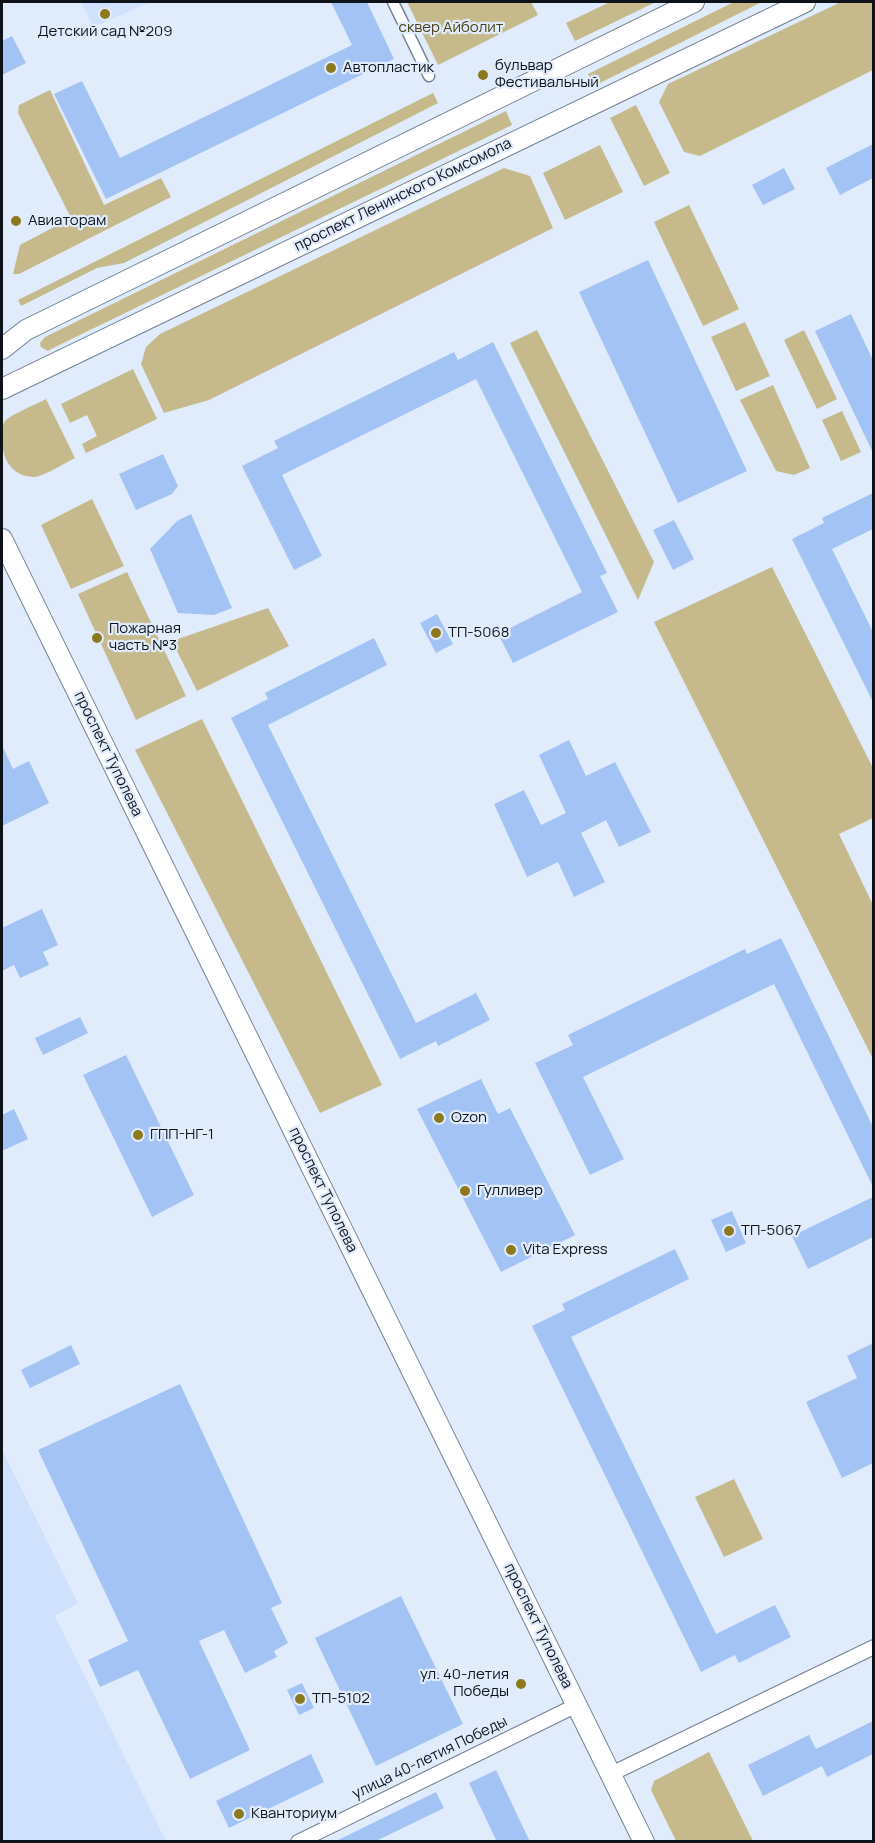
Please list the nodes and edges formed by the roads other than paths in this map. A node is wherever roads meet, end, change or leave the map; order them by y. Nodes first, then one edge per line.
1 (393, 2) edge
2 (694, 2) edge
3 (805, 2) edge
4 (429, 76) dead end
5 (26, 330) junction
6 (2, 336) edge
7 (2, 349) edge
8 (2, 389) edge
9 (2, 539) edge
10 (873, 1647) edge
11 (576, 1705) junction
12 (611, 1774) junction
13 (298, 1842) edge
14 (644, 1842) edge

1 - 4 street
2 - 5 main road
3 - 8 main road, проспект Ленинского Комсомола
5 - 6 main road
5 - 7 main road
9 - 11 main road, проспект Туполева
10 - 12 street
11 - 12 main road, проспект Туполева
11 - 13 street, улица 40-летия Победы
12 - 14 main road, проспект Туполева

